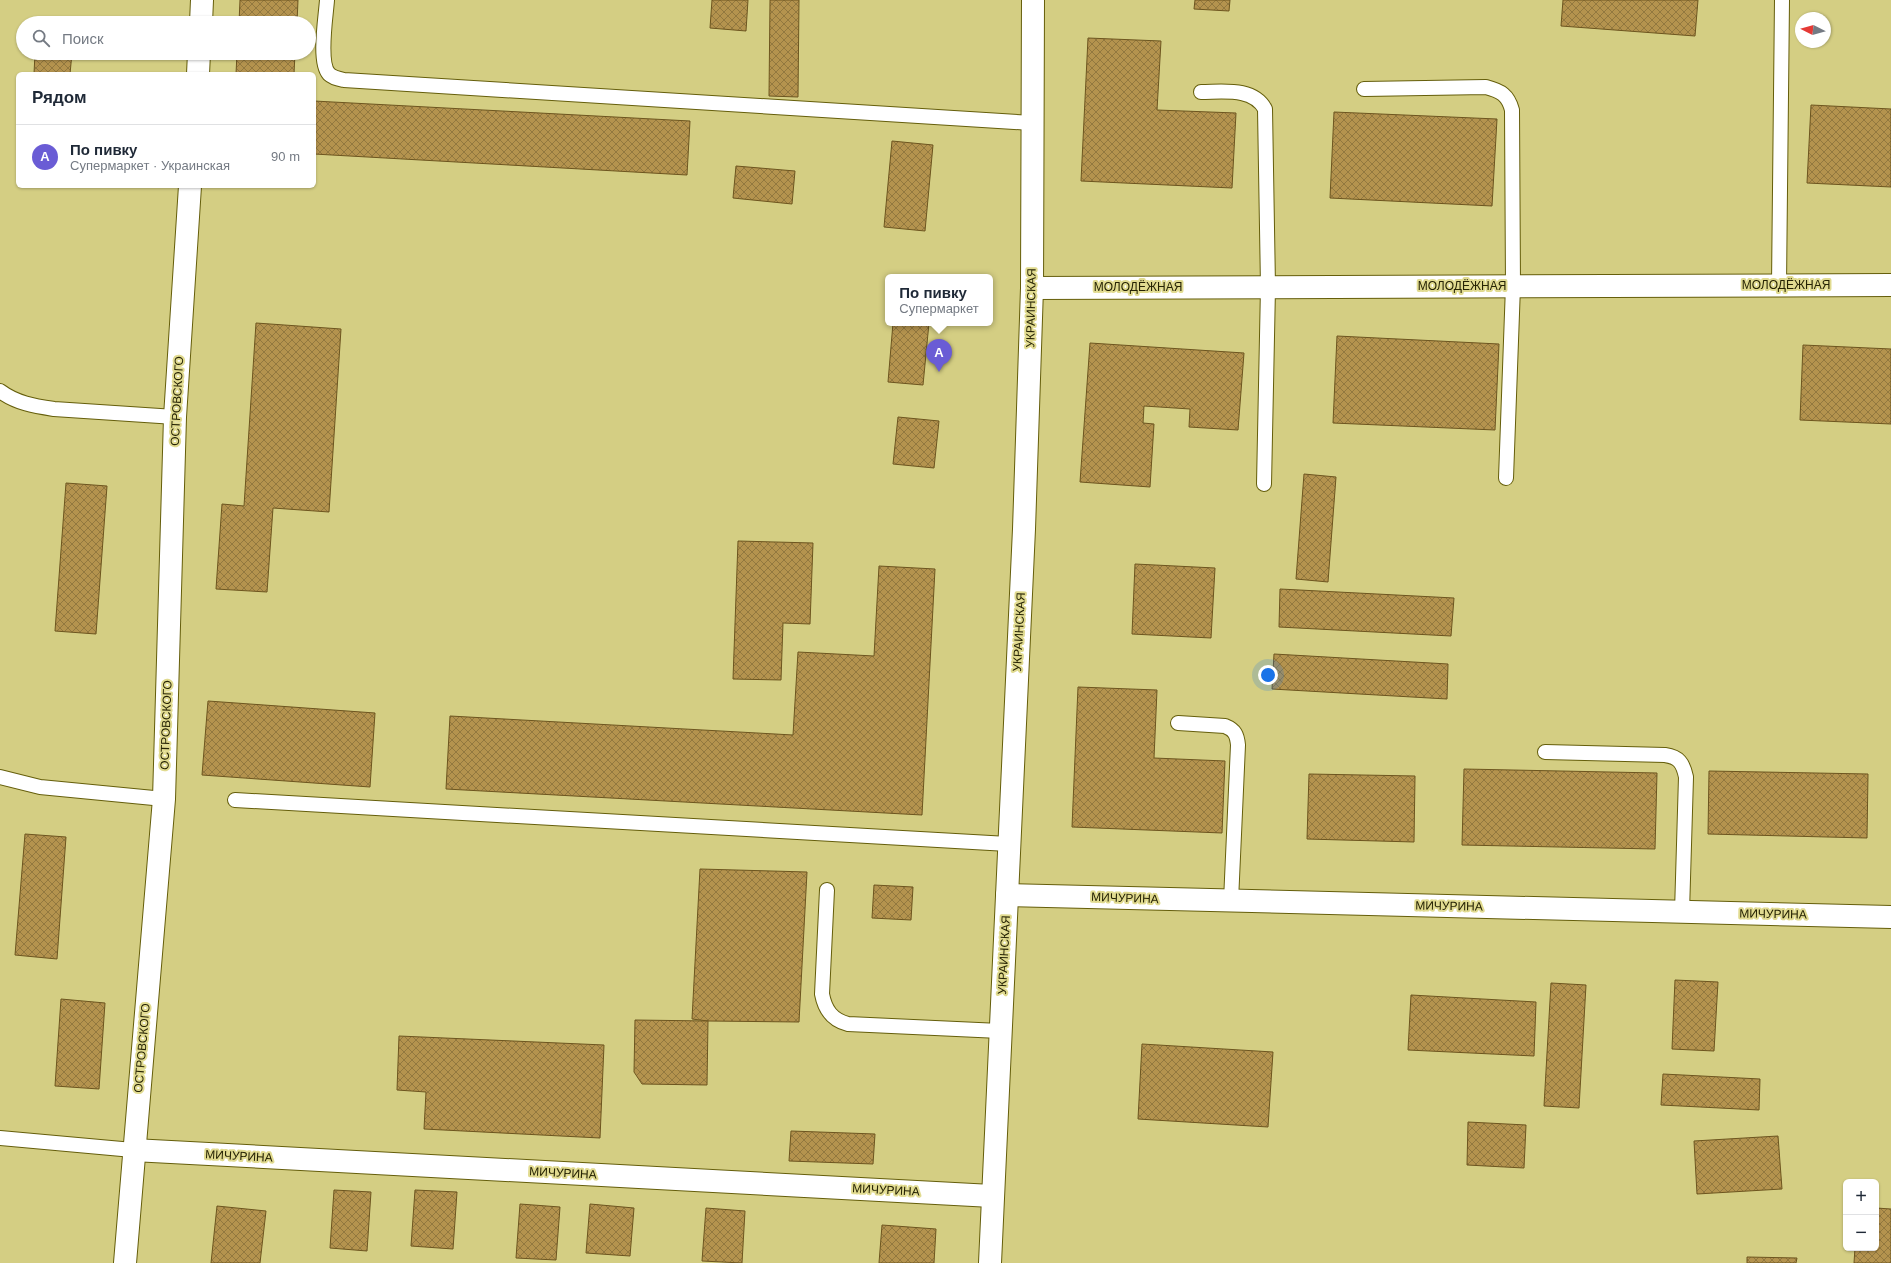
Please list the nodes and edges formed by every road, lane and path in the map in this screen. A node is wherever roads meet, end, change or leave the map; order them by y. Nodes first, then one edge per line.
1 (202, 0) edge
2 (327, 0) edge
3 (1033, 0) edge
4 (1782, 0) edge
5 (201, 16) edge
6 (199, 60) edge
7 (198, 72) edge
8 (1364, 89) dead end
9 (1201, 92) dead end
10 (1032, 123) junction
11 (190, 188) edge
12 (1779, 285) junction
13 (1891, 285) edge
14 (1513, 286) junction
15 (1268, 287) junction
16 (1032, 288) junction
17 (0, 391) edge
18 (175, 417) junction
19 (1506, 478) dead end
20 (1264, 484) dead end
21 (1178, 723) dead end
22 (1545, 752) dead end
23 (0, 777) edge
24 (164, 799) junction
25 (235, 800) dead end
26 (1008, 844) junction
27 (828, 890) dead end
28 (1007, 895) junction
29 (1231, 901) junction
30 (1682, 912) junction
31 (1891, 917) edge
32 (1000, 1031) junction
33 (0, 1138) edge
34 (133, 1150) junction
35 (992, 1196) junction
36 (125, 1263) edge
37 (990, 1263) edge

1 - 5 street
2 - 10 lane
3 - 10 street, УКРАИНСКАЯ
4 - 12 lane
6 - 7 street
8 - 14 lane
9 - 15 lane
10 - 16 street, УКРАИНСКАЯ
11 - 18 street, ОСТРОВСКОГО
12 - 13 street, МОЛОДЁЖНАЯ
12 - 14 street, МОЛОДЁЖНАЯ
14 - 15 street, МОЛОДЁЖНАЯ
14 - 19 lane
15 - 16 street, МОЛОДЁЖНАЯ
15 - 20 lane
16 - 26 street, УКРАИНСКАЯ
17 - 18 lane
18 - 24 street, ОСТРОВСКОГО
21 - 29 lane
22 - 30 lane
23 - 24 lane
24 - 34 street, ОСТРОВСКОГО
25 - 26 lane
26 - 28 street, УКРАИНСКАЯ
27 - 32 lane
28 - 29 street, МИЧУРИНА
28 - 32 street, УКРАИНСКАЯ
29 - 30 street, МИЧУРИНА
30 - 31 street, МИЧУРИНА
32 - 35 street, УКРАИНСКАЯ
33 - 34 lane
34 - 35 street, МИЧУРИНА
34 - 36 street, ОСТРОВСКОГО
35 - 37 street, УКРАИНСКАЯ

